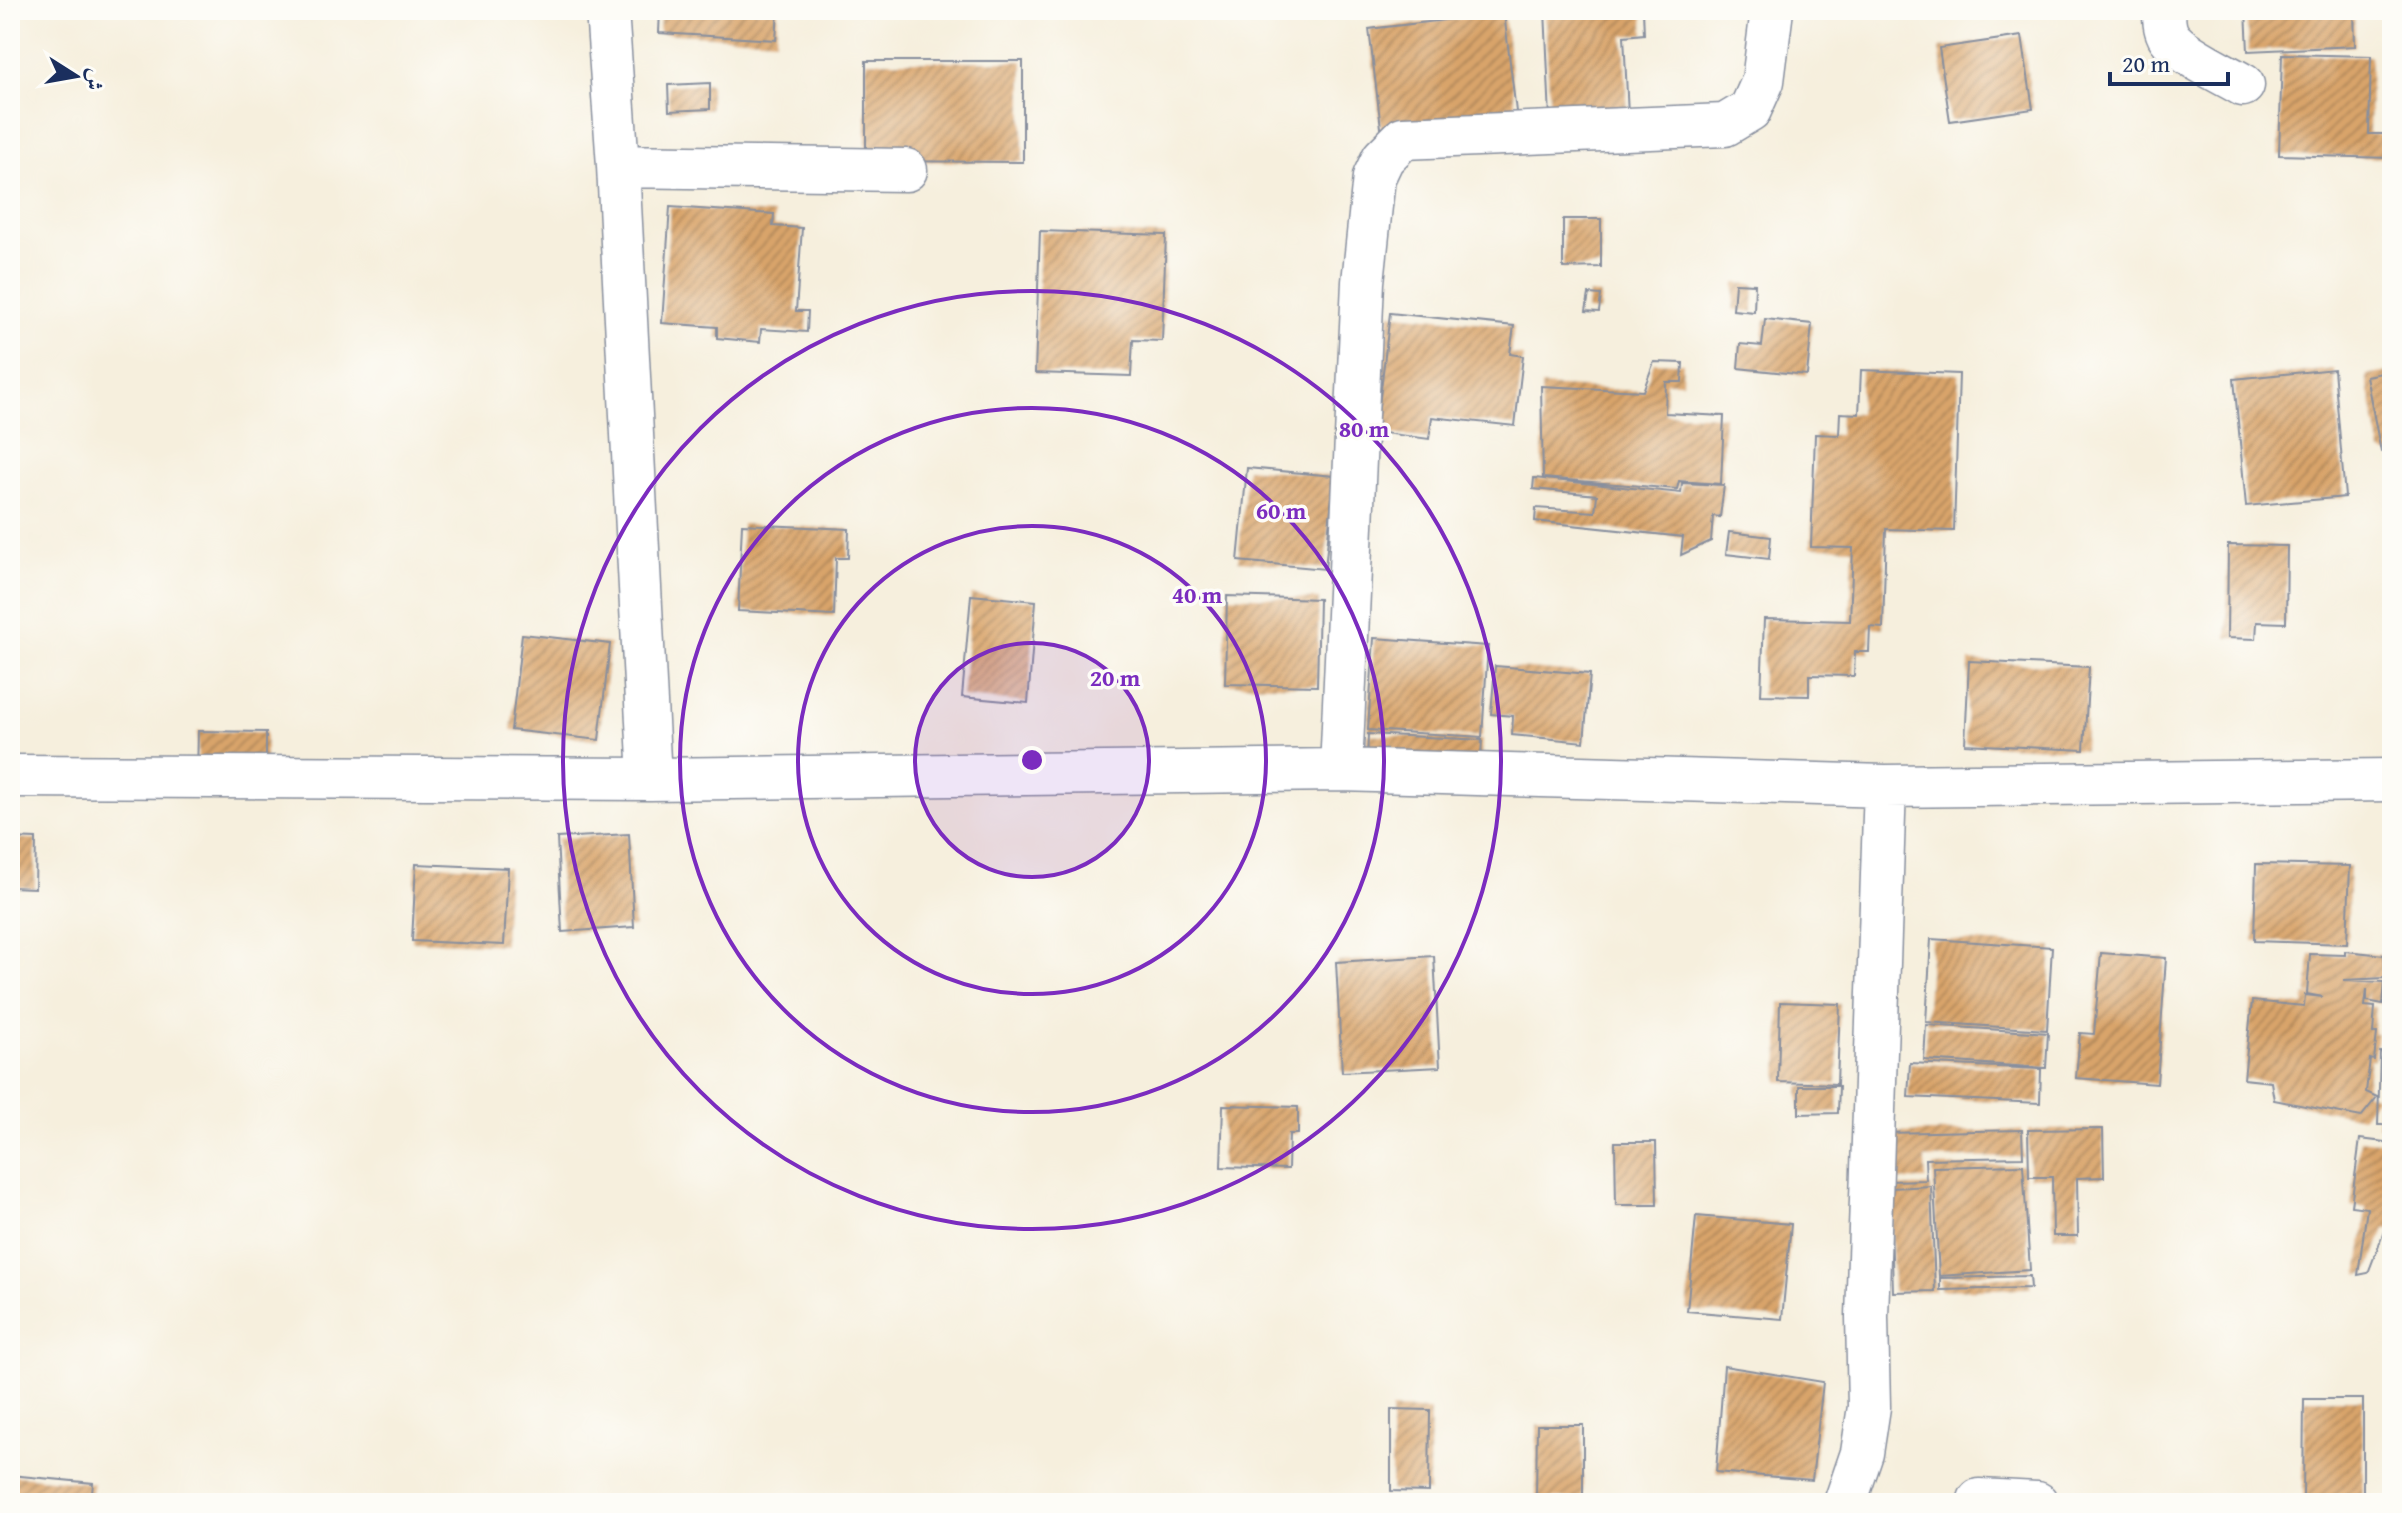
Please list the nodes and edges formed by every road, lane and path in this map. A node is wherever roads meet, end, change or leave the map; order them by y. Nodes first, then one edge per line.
1 (607, 10) edge
2 (1772, 10) edge
3 (2164, 10) edge
4 (2243, 85) dead end
5 (618, 166) junction
6 (906, 170) dead end
7 (1341, 770) junction
8 (10, 776) edge
9 (650, 779) junction
10 (2392, 780) edge
11 (1885, 786) junction
12 (1979, 1500) dead end
13 (1845, 1503) edge
14 (2037, 1503) edge

1 - 5 street
2 - 7 street
3 - 4 street
5 - 6 street
5 - 9 street
7 - 9 street
7 - 11 street
8 - 9 street
10 - 11 street
11 - 13 street
12 - 14 street

